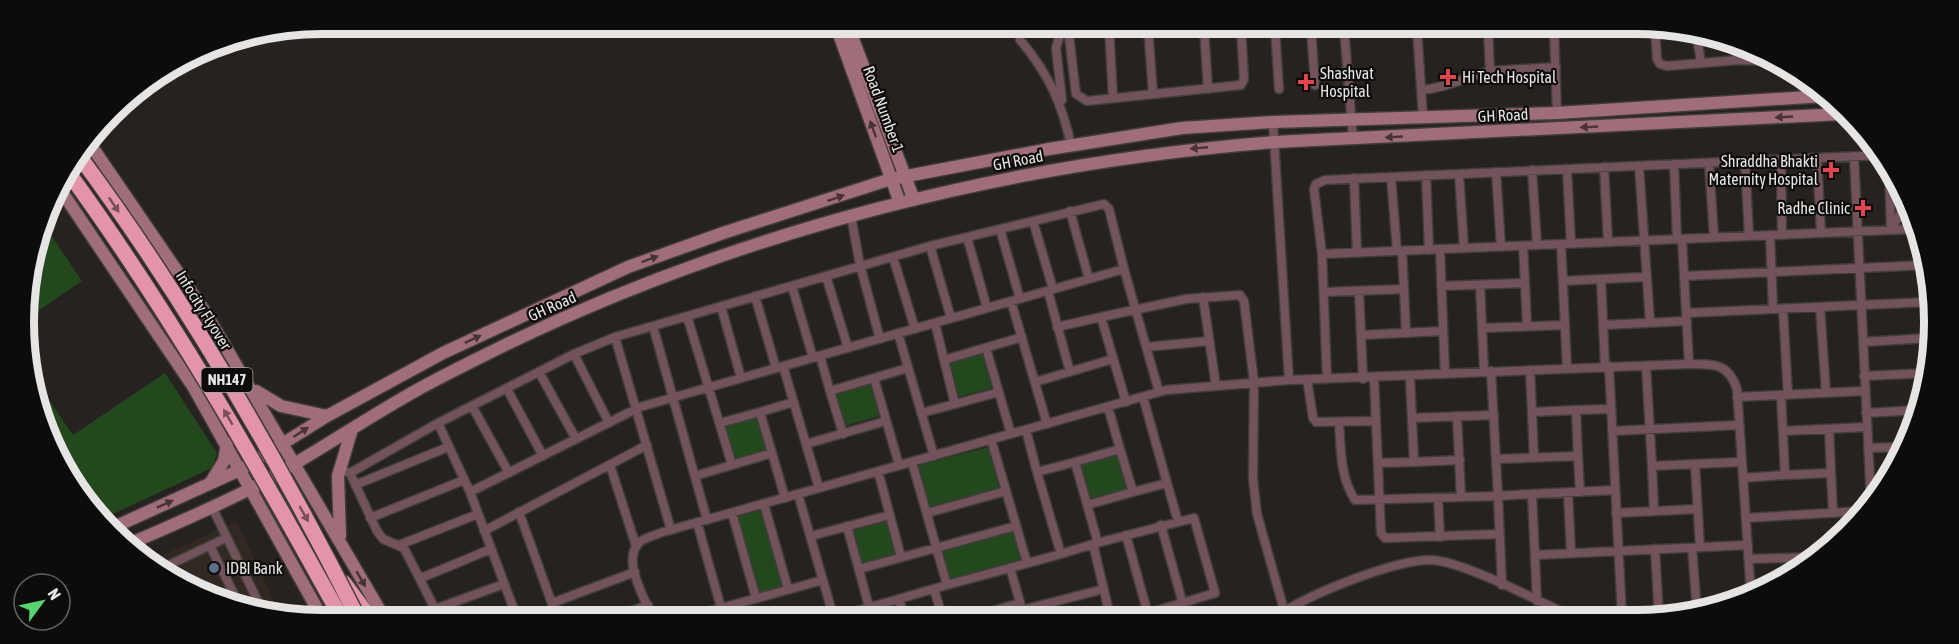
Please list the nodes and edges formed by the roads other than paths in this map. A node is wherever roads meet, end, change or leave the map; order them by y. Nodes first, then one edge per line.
1 (839, 34) edge
2 (851, 34) edge
3 (1060, 34) edge
4 (1069, 34) edge
5 (1109, 34) edge
6 (1149, 34) edge
7 (1204, 34) edge
8 (1241, 34) edge
9 (1275, 34) edge
10 (1311, 34) edge
11 (1345, 34) edge
12 (1417, 34) edge
13 (1488, 34) edge
14 (1554, 34) edge
15 (1655, 35) edge
16 (1020, 40) dead end
17 (1698, 41) edge
18 (1737, 53) edge
19 (1738, 60) junction
20 (1757, 61) edge
21 (1701, 63) junction
22 (1556, 67) junction
23 (1490, 71) junction
24 (1315, 85) dead end
25 (1208, 89) junction
26 (1279, 89) dead end
27 (1421, 90) junction
28 (1153, 94) junction
29 (1815, 97) edge
30 (1113, 98) junction
31 (1063, 109) junction
32 (1557, 113) junction
33 (1835, 114) edge
34 (1423, 117) junction
35 (1352, 119) junction
36 (1273, 122) junction
37 (1353, 139) junction
38 (1275, 142) junction
39 (1071, 145) junction
40 (93, 148) edge
41 (1871, 155) edge
42 (1854, 156) junction
43 (1817, 158) junction
44 (1780, 160) junction
45 (1745, 161) junction
46 (83, 162) edge
47 (1709, 163) junction
48 (1674, 164) junction
49 (1640, 166) junction
50 (1604, 167) junction
51 (1567, 169) junction
52 (1532, 171) junction
53 (1496, 172) junction
54 (1459, 174) junction
55 (1426, 175) junction
56 (904, 177) junction
57 (1391, 177) junction
58 (73, 178) edge
59 (1354, 178) junction
60 (891, 179) junction
61 (1890, 185) edge
62 (64, 195) edge
63 (914, 200) junction
64 (900, 203) junction
65 (1070, 211) junction
66 (1902, 211) edge
67 (851, 216) junction
68 (1033, 221) junction
69 (1000, 229) junction
70 (1909, 229) edge
71 (1891, 230) junction
72 (1857, 231) junction
73 (1821, 233) junction
74 (1770, 235) junction
75 (1782, 235) junction
76 (1749, 236) junction
77 (967, 237) junction
78 (1714, 237) junction
79 (1680, 239) junction
80 (1645, 240) junction
81 (1608, 242) junction
82 (1561, 244) junction
83 (1571, 244) junction
84 (1537, 245) junction
85 (930, 246) junction
86 (1523, 246) junction
87 (1501, 247) junction
88 (1464, 248) junction
89 (1440, 249) junction
90 (1429, 250) junction
91 (1400, 251) junction
92 (1357, 253) junction
93 (1322, 254) junction
94 (893, 256) junction
95 (860, 265) junction
96 (1919, 265) edge
97 (1859, 268) junction
98 (1124, 269) junction
99 (1772, 272) junction
100 (826, 276) junction
101 (1684, 276) junction
102 (1647, 277) junction
103 (1089, 279) junction
104 (1601, 279) junction
105 (1563, 281) junction
106 (1525, 283) junction
107 (1480, 285) junction
108 (792, 286) junction
109 (1441, 286) junction
110 (1404, 289) junction
111 (1051, 290) junction
112 (1359, 291) junction
113 (1325, 292) junction
114 (755, 296) junction
115 (1203, 297) junction
116 (1016, 300) junction
117 (1924, 302) edge
118 (1861, 305) junction
119 (721, 306) junction
120 (1820, 307) junction
121 (987, 308) junction
122 (1135, 308) junction
123 (1773, 309) junction
124 (1783, 309) junction
125 (687, 316) junction
126 (1101, 317) junction
127 (1686, 317) junction
128 (951, 318) junction
129 (1650, 322) junction
130 (935, 323) junction
131 (1565, 325) junction
132 (1603, 325) junction
133 (653, 326) junction
134 (1527, 326) junction
135 (1058, 327) junction
136 (1482, 328) junction
137 (915, 329) junction
138 (1443, 331) junction
139 (898, 333) junction
140 (1406, 333) junction
141 (1360, 335) junction
142 (615, 337) junction
143 (1022, 337) junction
144 (1924, 338) edge
145 (880, 339) junction
146 (1209, 341) junction
147 (1863, 342) junction
148 (1146, 347) junction
149 (848, 348) junction
150 (986, 348) junction
151 (574, 354) junction
152 (816, 357) junction
153 (1113, 359) junction
154 (944, 360) junction
155 (1689, 364) junction
156 (1646, 366) junction
157 (780, 367) junction
158 (1607, 367) junction
159 (908, 368) junction
160 (1567, 368) junction
161 (1530, 370) junction
162 (1488, 371) junction
163 (539, 372) junction
164 (1070, 372) junction
165 (1920, 373) edge
166 (1445, 374) junction
167 (1410, 376) junction
168 (1864, 376) junction
169 (741, 378) junction
170 (874, 378) junction
171 (1374, 378) junction
172 (1307, 379) junction
173 (1326, 379) junction
174 (1363, 379) junction
175 (1289, 380) junction
176 (1035, 382) junction
177 (1254, 382) junction
178 (1216, 386) junction
179 (709, 387) junction
180 (252, 388) junction
181 (507, 388) junction
182 (830, 391) junction
183 (1865, 391) junction
184 (999, 392) junction
185 (1160, 392) junction
186 (1826, 393) junction
187 (1785, 395) junction
188 (1143, 397) junction
189 (1737, 397) junction
190 (672, 398) junction
191 (794, 402) junction
192 (1126, 402) junction
193 (955, 404) junction
194 (472, 406) junction
195 (1108, 407) junction
196 (636, 409) junction
197 (1611, 409) junction
198 (1576, 410) junction
199 (1910, 410) edge
200 (760, 412) junction
201 (1532, 412) junction
202 (921, 413) junction
203 (1866, 413) junction
204 (1494, 415) junction
205 (327, 416) junction
206 (1458, 416) junction
207 (1412, 418) junction
208 (886, 421) junction
209 (1376, 421) junction
210 (1339, 422) junction
211 (438, 423) junction
212 (609, 423) junction
213 (720, 423) junction
214 (1047, 424) junction
215 (1739, 425) junction
216 (1867, 427) junction
217 (352, 429) junction
218 (1650, 429) junction
219 (1828, 429) junction
220 (1026, 430) junction
221 (1612, 431) junction
222 (1783, 431) junction
223 (843, 434) junction
224 (1011, 434) junction
225 (576, 439) junction
226 (992, 440) junction
227 (227, 443) junction
228 (284, 443) junction
229 (806, 444) junction
230 (647, 446) junction
231 (448, 447) junction
232 (1896, 447) edge
233 (1868, 448) junction
234 (1120, 449) junction
235 (772, 453) junction
236 (543, 456) junction
237 (934, 456) junction
238 (1578, 456) junction
239 (1534, 458) junction
240 (1496, 459) junction
241 (1460, 460) junction
242 (912, 462) junction
243 (1075, 462) junction
244 (1414, 462) junction
245 (1742, 462) junction
246 (294, 463) junction
247 (1378, 463) junction
248 (1695, 464) junction
249 (610, 465) junction
250 (732, 465) junction
251 (899, 465) junction
252 (247, 466) junction
253 (1652, 466) junction
254 (344, 471) junction
255 (878, 471) junction
256 (1037, 472) junction
257 (509, 473) junction
258 (1831, 473) junction
259 (695, 476) junction
260 (1785, 476) junction
261 (1743, 478) junction
262 (464, 480) junction
263 (210, 483) junction
264 (1167, 483) junction
265 (1870, 483) junction
266 (1876, 483) edge
267 (257, 485) junction
268 (355, 485) junction
269 (819, 488) junction
270 (1615, 490) junction
271 (1870, 490) edge
272 (1006, 491) junction
273 (470, 492) junction
274 (1133, 492) junction
275 (1568, 492) junction
276 (1580, 492) junction
277 (798, 494) junction
278 (1532, 494) junction
279 (1497, 496) junction
280 (1461, 497) junction
281 (785, 498) junction
282 (1438, 498) junction
283 (1380, 501) junction
284 (764, 504) junction
285 (1087, 505) junction
286 (212, 507) junction
287 (1698, 509) junction
288 (1654, 511) junction
289 (519, 512) junction
290 (1853, 512) edge
291 (732, 513) junction
292 (927, 513) junction
293 (1616, 513) junction
294 (1833, 513) junction
295 (478, 514) junction
296 (890, 515) junction
297 (370, 518) junction
298 (1746, 518) junction
299 (708, 520) junction
300 (1178, 521) junction
301 (697, 522) junction
302 (119, 525) edge
303 (1161, 525) junction
304 (847, 526) junction
305 (1016, 526) junction
306 (671, 530) junction
307 (484, 531) junction
308 (1500, 534) junction
309 (1126, 535) junction
310 (811, 537) junction
311 (1440, 537) junction
312 (226, 538) junction
313 (136, 541) edge
314 (340, 543) junction
315 (1095, 544) junction
316 (399, 545) junction
317 (1748, 545) junction
318 (210, 546) junction
319 (636, 546) junction
320 (936, 548) junction
321 (1696, 548) junction
322 (491, 549) junction
323 (1655, 549) junction
324 (1618, 551) junction
325 (1571, 553) junction
326 (1061, 554) junction
327 (1535, 555) junction
328 (902, 557) junction
329 (1802, 557) edge
330 (1749, 559) junction
331 (1027, 563) junction
332 (169, 565) edge
333 (1010, 568) junction
334 (333, 569) junction
335 (858, 569) junction
336 (635, 572) junction
337 (421, 578) junction
338 (823, 580) junction
339 (504, 584) junction
340 (947, 585) junction
341 (1502, 585) junction
342 (1751, 586) edge
343 (788, 589) junction
344 (934, 589) junction
345 (1104, 589) junction
346 (235, 596) edge
347 (756, 598) junction
348 (899, 599) junction
349 (1537, 601) junction
350 (258, 602) edge
351 (552, 603) junction
352 (1697, 603) edge
353 (1183, 604) junction
354 (648, 605) junction
355 (1659, 609) edge
356 (318, 610) edge
357 (337, 610) edge
358 (354, 610) edge
359 (364, 610) edge
360 (380, 610) edge
361 (514, 610) edge
362 (554, 610) edge
363 (634, 610) edge
364 (650, 610) edge
365 (721, 610) edge
366 (727, 610) edge
367 (832, 610) edge
368 (865, 610) edge
369 (868, 610) edge
370 (902, 610) edge
371 (940, 610) edge
372 (1022, 610) edge
373 (1109, 610) edge
374 (1147, 610) edge
375 (1162, 610) edge
376 (1285, 610) edge
377 (1291, 610) edge
378 (1557, 610) edge
379 (1622, 610) edge

60 -> 1 main road, Road Number 1
2 - 56 main road, Road Number 1
3 - 31 street
4 - 30 street
5 - 30 street
6 - 28 street
7 - 25 street
8 - 25 street
9 - 26 street
10 - 24 street
11 - 35 street
12 - 27 street
13 - 23 street
14 - 22 street
15 - 21 street
16 - 31 street
17 - 21 street
18 - 19 street
19 - 20 street
19 - 21 street
22 - 23 street
22 - 32 street
23 - 27 street
25 - 28 street
27 - 34 street
28 - 30 street
29 - 32 main road, GH Road
31 - 39 street
32 - 34 main road, GH Road
33 -> 37 main road, GH Road
34 - 35 main road, GH Road
35 - 36 main road, GH Road
35 - 37 street
36 - 38 street
36 - 39 main road, GH Road
37 - 38 main road, GH Road
38 -> 63 main road, GH Road
38 - 175 street
39 - 56 main road, GH Road
40 - 180 main road
41 - 42 street
42 - 43 street
42 - 72 street
43 - 44 street
43 - 73 street
44 - 45 street
44 - 75 street
45 - 47 street
45 - 76 street
46 -> 334 highway, Infocity Flyover / NH147, bridge
47 - 48 street
47 - 78 street
48 - 49 street
48 - 79 street
49 - 50 street
49 - 80 street
50 - 51 street
50 - 81 street
51 - 52 street
51 - 83 street
52 - 53 street
52 - 84 street
53 - 54 street
53 - 87 street
54 - 55 street
54 - 88 street
55 - 57 street
55 - 90 street
56 - 60 main road, GH Road
56 - 63 main road, Road Number 1
57 - 59 street
57 - 91 street
357 -> 58 highway, NH147, bridge
59 - 92 street
59 - 93 street
60 - 64 main road, Road Number 1
205 -> 60 main road, GH Road
61 - 71 street
62 - 227 main road
63 - 64 main road, GH Road
64 - 67 main road, GH Road
65 - 68 street
65 - 98 street
65 - 103 street
66 - 71 street
67 - 95 street
67 - 217 main road, GH Road
68 - 69 street
68 - 111 street
69 - 77 street
69 - 116 street
70 - 71 street
71 - 72 street
72 - 73 street
72 - 97 street
73 - 75 street
74 - 75 street
74 - 76 street
74 - 99 street
76 - 78 street
77 - 85 street
77 - 121 street
78 - 79 street
79 - 80 street
79 - 101 street
80 - 81 street
80 - 102 street
81 - 83 street
82 - 83 street
82 - 84 street
82 - 105 street
84 - 86 street
85 - 94 street
85 - 128 street
86 - 87 street
86 - 106 street
87 - 88 street
88 - 89 street
89 - 90 street
89 - 109 street
90 - 91 street
91 - 92 street
91 - 110 street
92 - 93 street
93 - 113 street
94 - 95 street
94 - 137 street
95 - 100 street
95 - 145 street
96 - 97 street
97 - 99 street
97 - 118 street
98 - 103 street
98 - 122 street
99 - 101 street
99 - 123 street
100 - 108 street
100 - 149 street
101 - 127 street
102 - 104 street
102 - 129 street
103 - 111 street
104 - 105 street
104 - 132 street
105 - 131 street
106 - 107 street
106 - 134 street
107 - 109 street
107 - 136 street
108 - 114 street
108 - 152 street
109 - 138 street
110 - 112 street
110 - 140 street
111 - 116 street
111 - 135 street
112 - 113 street
112 - 141 street
113 - 173 street
114 - 119 street
114 - 157 street
115 - 122 street
115 - 146 street
115 - 177 street
116 - 121 street
116 - 143 street
117 - 118 street
118 - 120 street
118 - 147 street
119 - 125 street
119 - 169 street
120 - 124 street
120 - 186 street
121 - 128 street
122 - 126 street
122 - 148 street
123 - 124 street
123 - 127 street
124 - 187 street
125 - 133 street
125 - 179 street
126 - 135 street
126 - 153 street
127 - 129 street
127 - 155 street
128 - 130 street
129 - 132 street
130 - 137 street
130 - 154 street
131 - 134 street
131 - 160 street
132 - 158 street
133 - 142 street
133 - 190 street
134 - 136 street
135 - 164 street
136 - 162 street
137 - 139 street
138 - 140 street
138 - 166 street
139 - 145 street
139 - 159 street
140 - 141 street
141 - 174 street
142 - 151 street
142 - 196 street
143 - 150 street
143 - 176 street
144 - 147 street
145 - 149 street
146 - 148 street
146 - 178 street
147 - 168 street
148 - 185 street
149 - 152 street
150 - 154 street
150 - 184 street
151 - 163 street
151 - 212 street
152 - 157 street
152 - 182 street
153 - 164 street
153 - 192 street
154 - 193 street
155 - 156 street
155 - 189 street
156 - 158 street
156 - 218 street
157 - 169 street
157 - 191 street
158 - 160 street
158 - 197 street
159 - 170 street
159 - 202 street
160 - 161 street
161 - 162 street
161 - 201 street
162 - 166 street
162 - 204 street
163 - 181 street
163 - 225 street
164 - 176 street
165 - 168 street
166 - 167 street
167 - 171 street
167 - 207 street
168 - 183 street
169 - 179 street
170 - 182 street
170 - 208 street
171 - 174 street
171 - 209 street
172 - 173 street
172 - 175 street
172 - 210 street
173 - 174 street
175 - 177 street
176 - 214 street
177 - 178 street
177 - 376 street
178 - 185 street
179 - 190 street
179 - 213 street
180 - 205 main road
180 - 228 main road
181 - 194 street
181 - 236 street
182 - 223 street
183 - 186 street
183 - 203 street
184 - 193 street
184 - 224 street
185 - 188 street
186 - 187 street
187 - 189 street
187 - 222 street
188 - 192 street
188 - 264 street
189 - 215 street
190 - 196 street
190 - 259 street
191 - 200 street
191 - 229 street
192 - 195 street
193 - 202 street
194 - 211 street
194 - 257 street
195 - 214 street
195 - 234 street
196 - 212 street
196 - 230 street
197 - 198 street
197 - 221 street
198 - 201 street
198 - 238 street
199 - 203 street
200 - 213 street
200 - 235 street
201 - 239 street
202 - 237 street
203 - 216 street
204 - 206 street
204 - 240 street
228 -> 205 main road, GH Road
206 - 207 street
206 - 241 street
207 - 244 street
208 - 223 street
208 - 251 street
209 - 210 street
209 - 247 street
210 - 283 street
211 - 231 street
211 - 254 street
212 - 225 street
213 - 250 street
214 - 220 street
215 - 218 street
215 - 245 street
216 - 219 street
216 - 233 street
217 - 246 main road, GH Road
217 - 254 main road
218 - 221 street
218 - 253 street
219 - 222 street
219 - 258 street
220 - 224 street
220 - 256 street
221 - 270 street
222 - 260 street
223 - 229 street
224 - 226 street
225 - 236 street
226 - 237 street
226 - 272 street
227 - 252 main road
227 - 263 main road
228 - 246 main road
228 - 252 main road, GH Road
229 - 269 street
230 - 249 street
230 - 306 street
231 - 262 street
231 - 268 street
232 - 233 street
233 - 265 street
234 - 243 street
234 - 274 street
235 - 250 street
235 - 281 street
236 - 257 street
237 - 242 street
238 - 239 street
238 - 276 street
239 - 240 street
240 - 279 street
241 - 244 street
241 - 280 street
242 - 251 street
242 - 292 street
243 - 256 street
243 - 285 street
244 - 247 street
245 - 248 street
245 - 261 street
246 - 267 main road, GH Road
246 - 314 main road
247 - 283 street
248 - 253 street
248 - 287 street
249 - 289 street
249 - 319 street
250 - 259 street
251 - 255 street
252 - 263 main road, GH Road
252 - 267 main road
253 - 288 street
254 - 268 street
254 - 314 main road
255 - 269 street
255 - 296 street
256 - 326 street
257 - 273 street
258 - 260 street
258 - 294 street
259 - 299 street
260 - 261 street
261 - 298 street
262 - 273 street
262 - 297 street
302 -> 263 main road, GH Road
264 - 274 street
264 - 300 street
265 - 266 street
265 - 271 street
267 - 286 main road, GH Road
267 - 356 main road
268 - 297 street
269 - 277 street
270 - 276 street
270 - 293 street
272 - 292 street
272 - 305 street
273 - 295 street
274 - 285 street
275 - 276 street
275 - 278 street
275 - 325 street
277 - 281 street
277 - 310 street
278 - 279 street
278 - 327 street
279 - 280 street
279 - 308 street
280 - 282 street
281 - 284 street
282 - 283 street
282 - 311 street
283 - 311 street
284 - 291 street
284 - 343 street
285 - 315 street
286 - 312 street
286 - 313 main road, GH Road
287 - 288 street
287 - 321 street
288 - 293 street
289 - 307 street
289 - 351 street
290 - 294 street
291 - 299 street
291 - 347 street
292 - 320 street
293 - 324 street
294 - 298 street
295 - 307 street
295 - 316 street
296 - 304 street
296 - 328 street
297 - 316 street
298 - 317 street
299 - 301 street
300 - 303 street
300 - 353 street
301 - 306 street
301 - 365 street
303 - 309 street
303 - 353 street
304 - 310 street
304 - 335 street
305 - 320 street
305 - 331 street
306 - 319 street
307 - 322 street
308 - 311 street
308 - 341 street
309 - 315 street
309 - 374 street
310 - 338 street
312 - 318 street
312 - 350 street
314 -> 360 main road
315 - 326 street
315 - 345 street
316 - 337 street
317 - 321 street
317 - 330 street
318 - 332 street
318 - 346 street
319 - 336 street
320 - 328 street
320 - 340 street
321 - 323 street
321 - 352 street
322 - 337 street
322 - 339 street
323 - 324 street
323 - 355 street
324 - 325 street
324 - 379 street
325 - 327 street
326 - 331 street
327 - 349 street
328 - 335 street
329 - 330 street
330 - 342 street
331 - 333 street
333 - 340 street
333 - 372 street
334 - 358 highway, Infocity Flyover / NH147, bridge
334 - 359 highway, bridge
335 - 368 street
336 - 351 street
336 - 354 street
337 - 339 street
338 - 343 street
338 - 367 street
339 - 361 street
340 - 344 street
341 - 349 street
341 - 377 street
343 - 347 street
344 - 348 street
344 - 371 street
345 - 372 street
345 - 373 street
347 - 366 street
348 - 369 street
348 - 370 street
349 - 378 street
351 - 362 street
353 - 375 street
354 - 363 street
354 - 364 street

